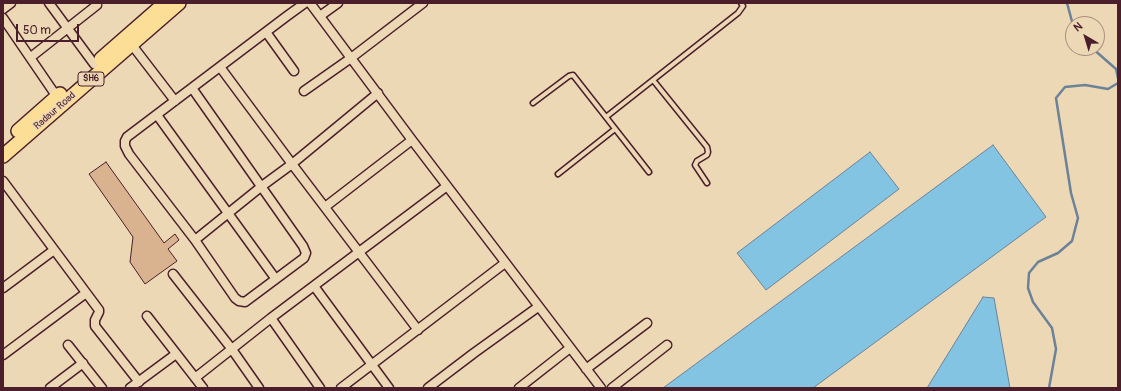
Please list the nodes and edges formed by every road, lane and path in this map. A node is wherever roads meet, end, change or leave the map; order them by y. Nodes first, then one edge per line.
1 (11, 3) edge
2 (49, 3) edge
3 (165, 3) edge
4 (179, 3) edge
5 (305, 3) edge
6 (310, 3) edge
7 (338, 3) edge
8 (423, 3) edge
9 (741, 3) edge
10 (97, 5) dead end
11 (3, 9) edge
12 (320, 16) junction
13 (3, 18) edge
14 (68, 29) junction
15 (266, 32) junction
16 (132, 45) junction
17 (31, 57) junction
18 (351, 58) junction
19 (94, 64) junction
20 (220, 67) junction
21 (294, 71) dead end
22 (653, 80) junction
23 (192, 88) junction
24 (304, 91) dead end
25 (378, 94) junction
26 (57, 97) junction
27 (175, 101) junction
28 (533, 103) dead end
29 (157, 115) junction
30 (606, 117) junction
31 (615, 129) junction
32 (412, 140) junction
33 (3, 144) edge
34 (3, 156) edge
35 (292, 164) junction
36 (649, 172) dead end
37 (558, 174) dead end
38 (3, 181) edge
39 (707, 183) dead end
40 (262, 186) junction
41 (447, 186) junction
42 (325, 207) junction
43 (229, 213) junction
44 (195, 240) junction
45 (54, 250) junction
46 (358, 252) junction
47 (505, 263) junction
48 (173, 274) dead end
49 (275, 278) junction
50 (314, 286) junction
51 (3, 288) edge
52 (86, 293) junction
53 (538, 306) junction
54 (147, 316) dead end
55 (271, 318) junction
56 (647, 322) dead end
57 (418, 330) junction
58 (68, 345) dead end
59 (667, 345) dead end
60 (231, 348) junction
61 (570, 348) junction
62 (176, 354) junction
63 (3, 355) edge
64 (83, 363) junction
65 (372, 365) junction
66 (586, 368) junction
67 (195, 378) junction
68 (139, 382) junction
69 (50, 388) edge
70 (102, 388) edge
71 (130, 388) edge
72 (203, 388) edge
73 (259, 388) edge
74 (320, 388) edge
75 (341, 388) edge
76 (389, 388) edge
77 (428, 388) edge
78 (519, 388) edge
79 (601, 388) edge
80 (612, 388) edge

1 - 11 street
2 - 14 street
3 - 19 main road, Radaur Road / SH6
4 - 16 main road, Radaur Road / SH6
5 - 15 street
6 - 12 street
7 - 12 street
8 - 18 street
9 - 22 lane
10 - 14 street
12 - 18 street
13 - 17 street
14 - 17 street
14 - 19 street
15 - 20 street
15 - 21 street
16 - 27 street
16 - 34 main road, Radaur Road / SH6
17 - 26 street
18 - 24 street
18 - 25 street
19 - 26 main road, Radaur Road / SH6
20 - 23 street
20 - 35 street
22 - 30 lane
22 - 39 lane
23 - 27 street
23 - 40 street
25 - 32 street
25 - 35 street
26 - 33 main road, Radaur Road / SH6
27 - 29 street
28 - 30 lane
29 - 43 street
29 - 44 street
30 - 31 lane
31 - 36 lane
31 - 37 lane
32 - 41 street
32 - 42 street
35 - 40 street
35 - 42 street
38 - 45 street
40 - 43 street
40 - 49 street
41 - 46 street
41 - 47 street
42 - 46 street
43 - 44 street
43 - 49 street
44 - 49 street
45 - 51 street
45 - 52 street
46 - 50 street
46 - 57 street
47 - 53 street
47 - 57 street
48 - 60 street
50 - 55 street
50 - 65 street
52 - 63 street
52 - 68 street
53 - 61 street
53 - 77 street
54 - 62 street
55 - 60 street
55 - 74 street
56 - 66 street
57 - 65 street
58 - 64 street
59 - 80 street
60 - 67 street
60 - 73 street
61 - 66 street
61 - 78 street
62 - 67 street
62 - 68 street
64 - 69 street
64 - 70 street
65 - 75 street
65 - 76 street
66 - 79 street
67 - 72 street
68 - 71 street

